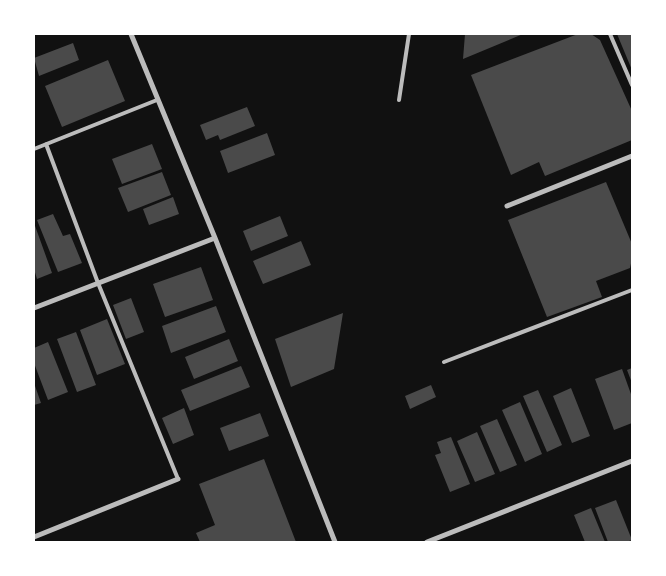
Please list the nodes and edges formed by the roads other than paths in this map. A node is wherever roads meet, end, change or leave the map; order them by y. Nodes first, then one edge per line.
1 (131, 34) edge
2 (408, 34) edge
3 (610, 34) edge
4 (632, 85) edge
5 (157, 100) junction
6 (399, 100) dead end
7 (46, 144) junction
8 (34, 149) edge
9 (632, 156) edge
10 (507, 206) dead end
11 (215, 238) junction
12 (98, 283) junction
13 (632, 290) edge
14 (34, 308) edge
15 (444, 362) dead end
16 (632, 461) edge
17 (178, 479) joint
18 (34, 537) edge
19 (335, 542) edge
20 (427, 542) edge

1 - 5 street
2 - 6 lane
3 - 4 lane
5 - 7 lane
5 - 11 street
7 - 8 lane
7 - 12 lane
9 - 10 street
11 - 12 street
11 - 19 street
12 - 14 street
12 - 17 lane
13 - 15 lane
16 - 20 street
17 - 18 street

